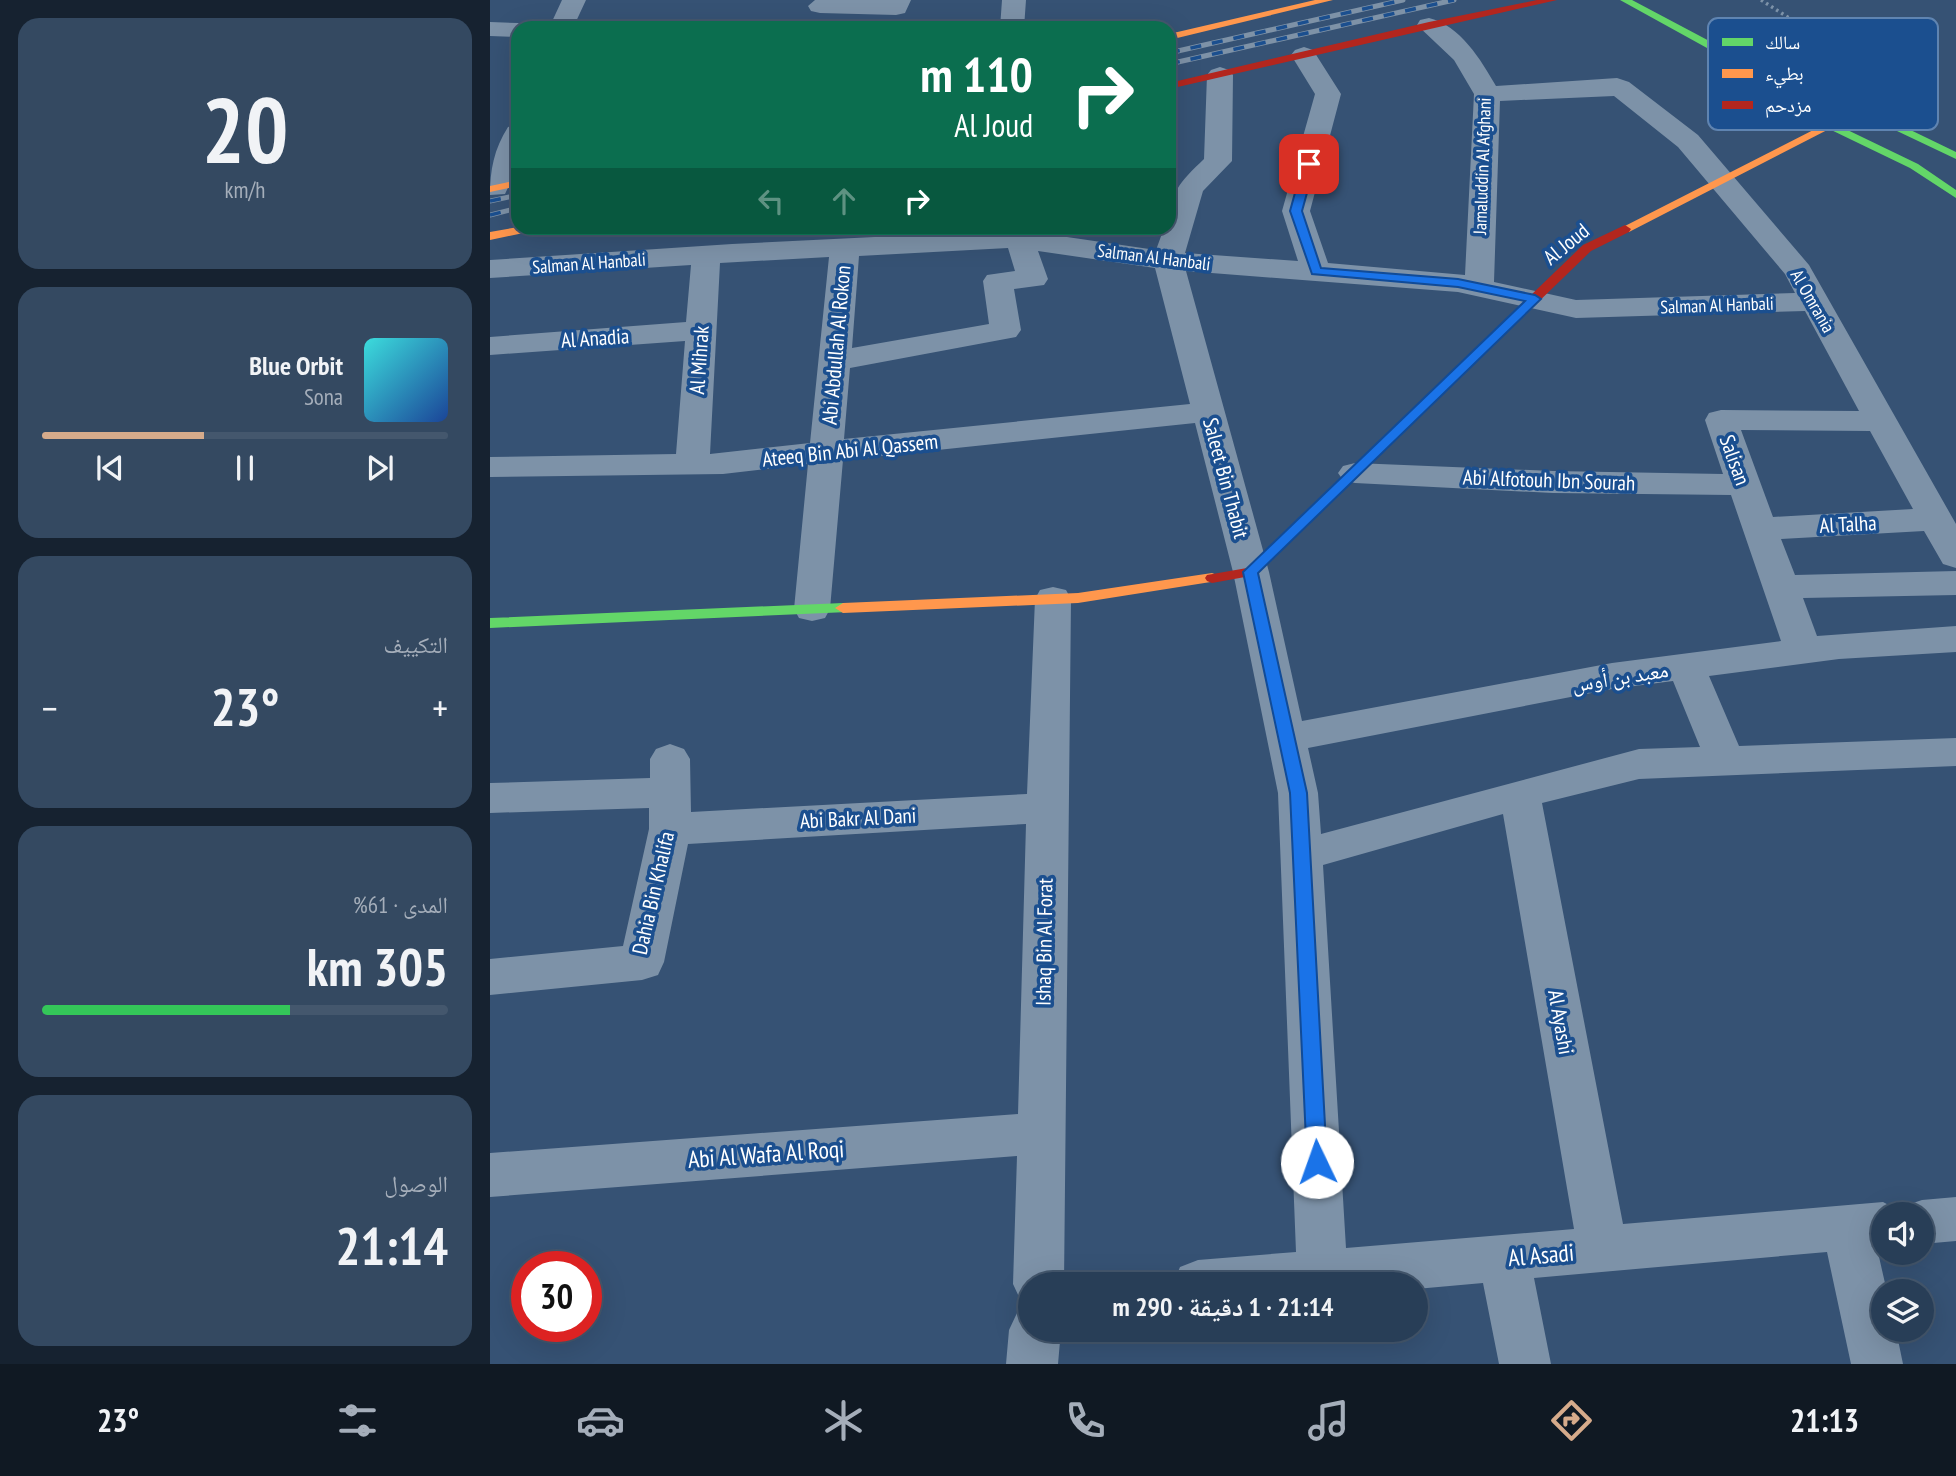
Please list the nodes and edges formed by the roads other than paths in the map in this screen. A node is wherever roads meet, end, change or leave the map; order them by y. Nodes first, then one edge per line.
1 (574, 0) edge
2 (899, 0) edge
3 (1014, 0) edge
4 (1328, 0) edge
5 (1552, 0) edge
6 (1625, 0) edge
7 (1293, 3) edge
8 (819, 11) edge
9 (1692, 17) dead end
10 (564, 21) edge
11 (1012, 21) edge
12 (1429, 25) junction
13 (1708, 27) edge
14 (490, 29) edge
15 (511, 30) edge
16 (1176, 35) edge
17 (1708, 44) edge
18 (1304, 55) junction
19 (1220, 75) junction
20 (1176, 84) edge
21 (1487, 94) junction
22 (1819, 130) edge
23 (1839, 130) edge
24 (1902, 130) edge
25 (511, 155) edge
26 (1956, 156) edge
27 (1720, 179) junction
28 (501, 187) edge
29 (1956, 195) edge
30 (511, 232) edge
31 (1176, 234) edge
32 (1176, 235) edge
33 (490, 236) edge
34 (1020, 239) junction
35 (845, 248) junction
36 (706, 255) junction
37 (1168, 261) junction
38 (490, 269) edge
39 (1316, 271) junction
40 (1479, 287) junction
41 (1535, 299) junction
42 (1816, 302) junction
43 (701, 330) junction
44 (490, 346) edge
45 (835, 361) junction
46 (1208, 412) junction
47 (1881, 421) junction
48 (827, 451) junction
49 (692, 464) junction
50 (490, 467) edge
51 (1355, 472) junction
52 (1744, 485) junction
53 (1939, 505) edge
54 (1760, 530) junction
55 (1956, 556) edge
56 (1251, 572) junction
57 (1956, 583) edge
58 (1781, 587) junction
59 (1053, 599) junction
60 (812, 609) junction
61 (490, 623) edge
62 (1956, 639) edge
63 (1804, 651) junction
64 (1686, 666) junction
65 (1287, 738) junction
66 (1956, 752) edge
67 (1725, 760) junction
68 (670, 794) junction
69 (1520, 794) junction
70 (490, 798) edge
71 (1046, 808) junction
72 (1301, 855) junction
73 (490, 977) edge
74 (1041, 1133) junction
75 (490, 1175) edge
76 (1956, 1219) edge
77 (1934, 1221) edge
78 (1865, 1227) edge
79 (1603, 1250) junction
80 (1504, 1258) junction
81 (1039, 1272) edge
82 (1322, 1272) edge
83 (1345, 1272) edge
84 (1034, 1342) edge
85 (1032, 1364) edge
86 (1525, 1364) edge
87 (1877, 1364) edge

1 - 10 street
2 - 8 street
3 - 11 street
4 - 7 main road
5 - 12 main road
6 - 17 main road
7 - 16 main road
9 - 13 main road
12 - 18 main road
12 - 21 street, Jamaluddin Al Afghani
14 - 15 street
18 - 19 main road
18 - 39 street
19 - 20 main road
19 - 31 street
21 - 27 street, Al Omrania
21 - 40 street, Jamaluddin Al Afghani
22 - 27 main road, Al Joud
23 - 29 main road
24 - 26 main road
25 - 28 street
27 - 41 main road, Al Joud
27 - 42 street, Al Omrania
30 - 33 main road
32 - 37 street
34 - 35 street, Salman Al Hanbali
34 - 37 street, Salman Al Hanbali
34 - 45 street
35 - 36 street, Salman Al Hanbali
35 - 45 street, Abi Abdullah Al Rokon
36 - 38 street, Salman Al Hanbali
36 - 43 street, Al Mihrak
37 - 39 street, Salman Al Hanbali
37 - 46 street, Saleet Bin Thabit
39 - 40 street, Salman Al Hanbali
40 - 41 street, Salman Al Hanbali
41 - 42 street, Salman Al Hanbali
41 - 51 main road, Al Joud
42 - 47 street, Al Omrania
43 - 44 street, Al Anadia
43 - 49 street, Al Mihrak
45 - 48 street, Abi Abdullah Al Rokon
46 - 48 street, Ateeq Bin Abi Al Qassem
46 - 56 street, Saleet Bin Thabit
47 - 52 street, Salisan
47 - 53 street, Al Omrania
48 - 49 street, Ateeq Bin Abi Al Qassem
48 - 60 street, Abi Abdullah Al Rokon
49 - 50 street, Ateeq Bin Abi Al Qassem
51 - 52 street, Abi Alfotouh Ibn Sourah
51 - 56 main road, Al Joud
52 - 54 street, Salisan
53 - 54 street, Al Talha
53 - 55 street, Al Omrania
54 - 58 street, Salisan
56 - 59 main road
56 - 65 street, Saleet Bin Thabit
57 - 58 street
58 - 63 street, Salisan
59 - 60 main road
59 - 71 street, Ishaq Bin Al Forat
60 - 61 main road
62 - 63 street, معبد بن أوس
63 - 64 street, معبد بن أوس
64 - 65 street, معبد بن أوس
64 - 67 street
65 - 72 street, Saleet Bin Thabit
66 - 67 street
67 - 69 street
68 - 70 street, Abi Bakr Al Dani
68 - 71 street, Abi Bakr Al Dani
68 - 73 street, Dahia Bin Khalifa
69 - 72 street
69 - 79 street, Al Ayashi
71 - 74 street, Ishaq Bin Al Forat
72 - 82 street, Saleet Bin Thabit
74 - 75 street, Abi Al Wafa Al Roqi
74 - 81 street, Ishaq Bin Al Forat
76 - 77 street
78 - 79 street, Al Asadi
78 - 87 street
79 - 80 street, Al Asadi
80 - 83 street, Al Asadi
80 - 86 street
84 - 85 street

